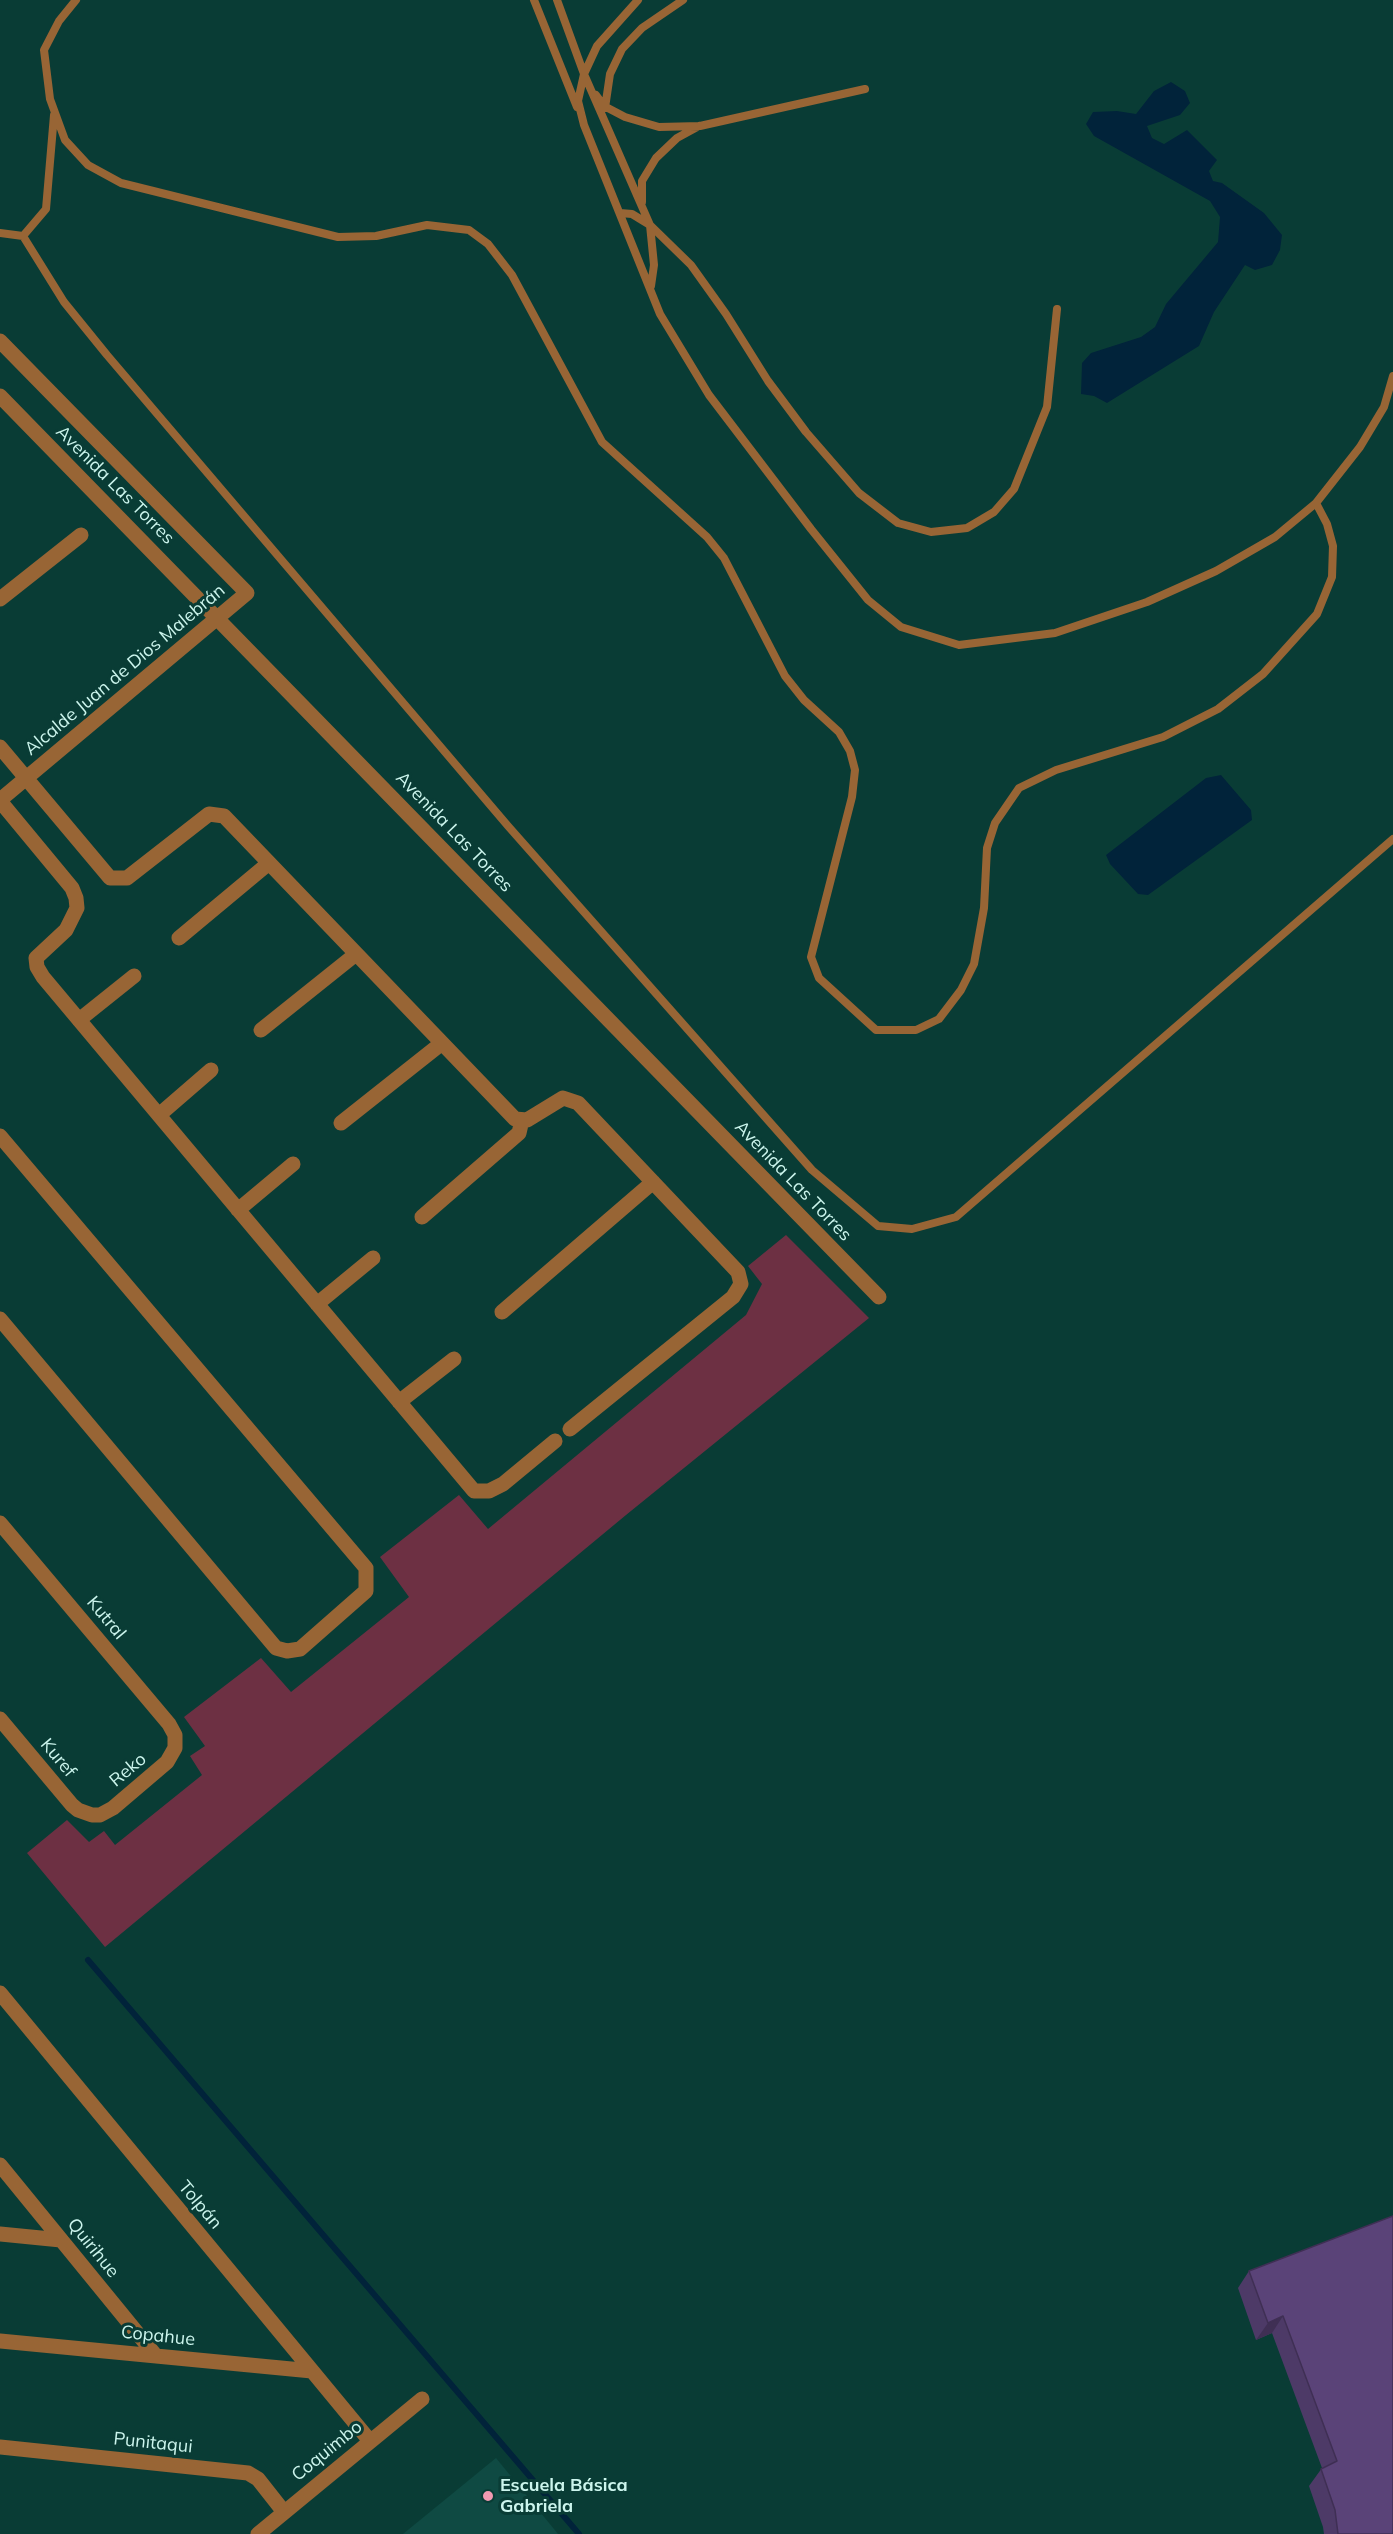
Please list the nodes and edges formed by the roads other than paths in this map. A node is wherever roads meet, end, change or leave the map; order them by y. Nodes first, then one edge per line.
1 (76, 0) edge
2 (534, 0) edge
3 (556, 0) edge
4 (638, 0) edge
5 (683, 0) edge
6 (584, 74) junction
7 (589, 86) junction
8 (866, 89) dead end
9 (604, 105) junction
10 (54, 111) junction
11 (584, 125) junction
12 (700, 126) junction
13 (611, 136) junction
14 (642, 207) junction
15 (620, 213) junction
16 (650, 225) junction
17 (0, 233) edge
18 (23, 236) junction
19 (651, 288) junction
20 (1057, 309) dead end
21 (0, 341) edge
22 (1393, 376) edge
23 (0, 396) edge
24 (1316, 503) junction
25 (81, 535) dead end
26 (248, 593) joint
27 (0, 599) edge
28 (218, 618) junction
29 (0, 747) edge
30 (27, 778) junction
31 (0, 801) edge
32 (1393, 839) edge
33 (269, 863) junction
34 (179, 938) dead end
35 (356, 954) junction
36 (134, 976) dead end
37 (79, 1020) junction
38 (261, 1030) dead end
39 (442, 1043) junction
40 (211, 1070) dead end
41 (159, 1115) junction
42 (522, 1120) junction
43 (341, 1123) dead end
44 (0, 1136) edge
45 (293, 1164) dead end
46 (653, 1182) junction
47 (238, 1210) junction
48 (422, 1217) dead end
49 (373, 1258) dead end
50 (879, 1297) dead end
51 (317, 1304) junction
52 (502, 1312) dead end
53 (0, 1319) edge
54 (454, 1359) dead end
55 (399, 1402) junction
56 (570, 1429) dead end
57 (555, 1441) dead end
58 (0, 1523) edge
59 (0, 1719) edge
60 (176, 1741) joint
61 (92, 1815) joint
62 (0, 1993) edge
63 (0, 2165) edge
64 (0, 2234) edge
65 (61, 2240) junction
66 (0, 2341) edge
67 (156, 2356) junction
68 (312, 2371) junction
69 (422, 2399) dead end
70 (370, 2441) junction
71 (0, 2447) edge
72 (284, 2512) junction
73 (258, 2534) edge

1 - 10 lane
2 - 11 lane
3 - 6 lane
4 - 6 lane
5 - 9 lane
6 - 7 lane
6 - 11 lane
7 - 9 lane
7 - 13 lane
8 - 12 lane
9 - 12 lane
9 - 13 lane
10 - 18 lane
10 - 24 lane
11 - 15 lane
12 - 14 lane
13 - 14 lane
14 - 16 lane
15 - 16 lane
15 - 19 lane
16 - 19 lane
16 - 20 lane
17 - 18 lane
18 - 32 lane
19 - 24 lane
21 - 26 street, Avenida Las Torres
22 - 24 lane
23 - 28 street, Avenida Las Torres
25 - 27 street
26 - 28 street, Alcalde Juan de Dios Malebrán
28 - 30 street, Alcalde Juan de Dios Malebrán
28 - 50 street, Avenida Las Torres
29 - 30 street
30 - 31 street, Alcalde Juan de Dios Malebrán
30 - 33 street
31 - 37 street
33 - 34 street
33 - 35 street
35 - 38 street
35 - 39 street
36 - 37 street
37 - 41 street
39 - 42 street
39 - 43 street
40 - 41 street
41 - 47 street
42 - 46 street
42 - 48 street
44 - 53 street
45 - 47 street
46 - 52 street
46 - 56 street
47 - 51 street
49 - 51 street
51 - 55 street
54 - 55 street
55 - 57 street
58 - 60 street, Kutral
59 - 61 street, Kuref
60 - 61 street, Reko
62 - 68 street, Tolpán
63 - 65 street, Quirihue
64 - 65 street
65 - 67 street, Quirihue
66 - 67 street, Copahue
67 - 68 street, Copahue
68 - 70 street, Tolpán
69 - 70 street, Coquimbo
70 - 72 street, Coquimbo
71 - 72 street, Punitaqui
72 - 73 street, Coquimbo

